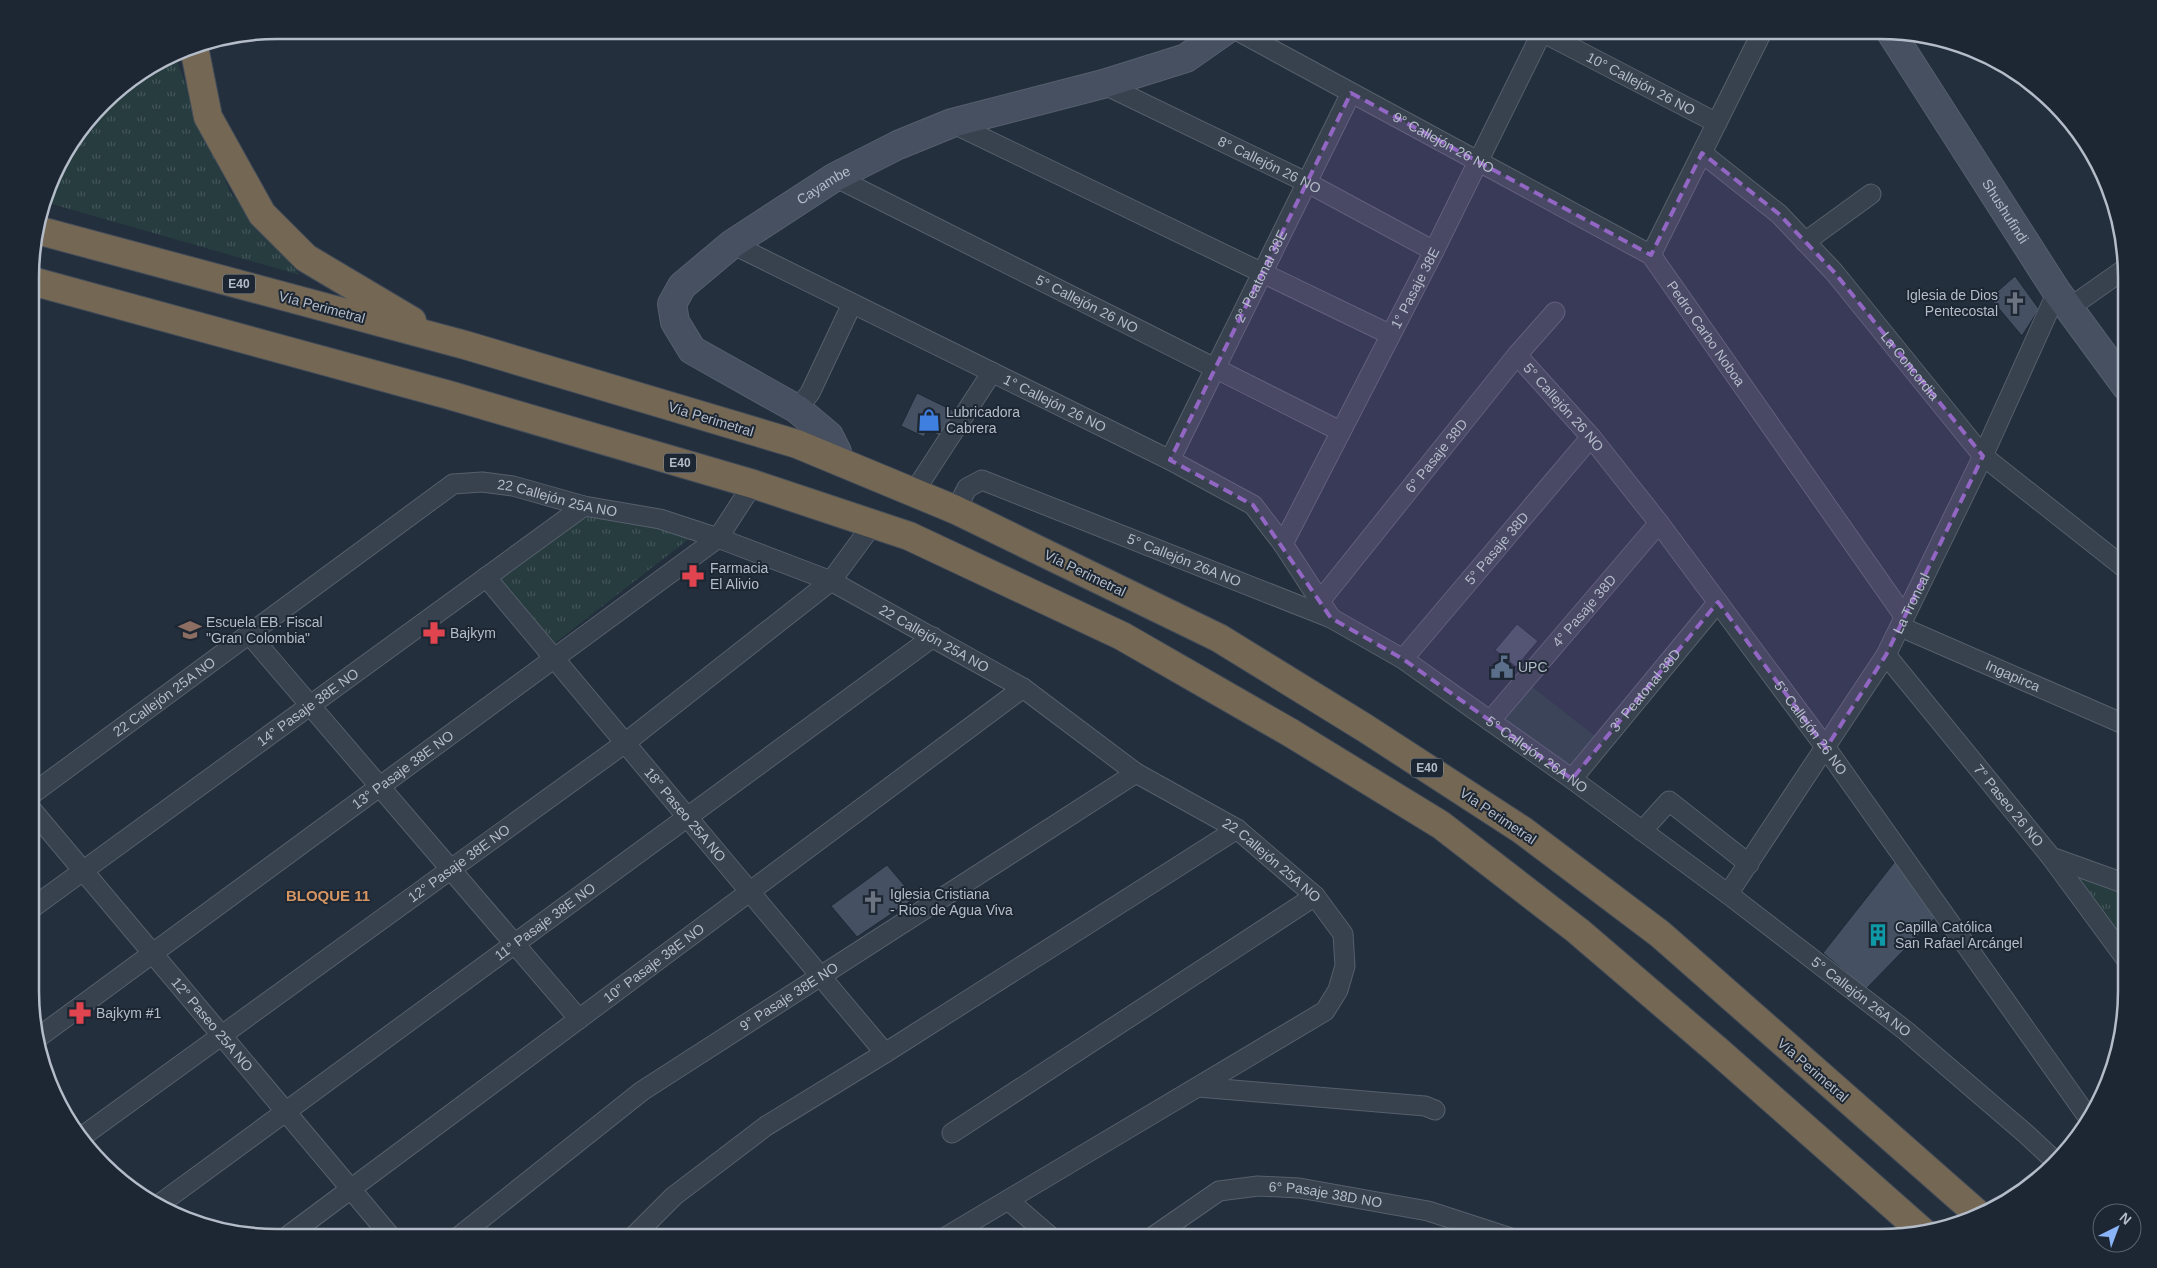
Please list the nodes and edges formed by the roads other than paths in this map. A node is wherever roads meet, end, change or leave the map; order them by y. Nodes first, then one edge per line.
1 (1213, 39) edge
2 (1253, 39) edge
3 (1537, 39) edge
4 (1556, 39) edge
5 (1759, 39) edge
6 (1895, 39) edge
7 (195, 53) edge
8 (1103, 84) junction
9 (1351, 92) junction
10 (952, 123) junction
11 (1717, 123) junction
12 (1702, 153) junction
13 (1477, 161) junction
14 (835, 177) junction
15 (1306, 182) junction
16 (1871, 194) dead end
17 (43, 232) edge
18 (1805, 242) junction
19 (732, 244) junction
20 (1434, 251) junction
21 (1651, 255) junction
22 (2118, 272) edge
23 (1262, 273) junction
24 (39, 283) edge
25 (39, 297) edge
26 (2063, 300) junction
27 (122, 304) junction
28 (852, 304) junction
29 (1555, 312) dead end
30 (1389, 334) junction
31 (441, 338) junction
32 (1517, 355) junction
33 (1215, 368) junction
34 (992, 372) junction
35 (2118, 375) edge
36 (797, 409) junction
37 (1340, 431) junction
38 (1591, 437) junction
39 (1983, 456) junction
40 (1170, 460) junction
41 (839, 462) junction
42 (753, 484) junction
43 (914, 492) junction
44 (584, 506) junction
45 (956, 510) junction
46 (1659, 522) junction
47 (873, 524) junction
48 (718, 538) junction
49 (1283, 544) junction
50 (2118, 563) edge
51 (486, 577) junction
52 (831, 581) junction
53 (1320, 601) junction
54 (1718, 602) junction
55 (1330, 618) junction
56 (1902, 622) junction
57 (249, 634) junction
58 (933, 637) junction
59 (1886, 656) junction
60 (554, 658) junction
61 (1403, 659) junction
62 (1024, 688) junction
63 (310, 705) junction
64 (1490, 721) junction
65 (2118, 721) edge
66 (625, 743) junction
67 (1826, 748) junction
68 (1136, 773) junction
69 (1572, 779) junction
70 (379, 786) junction
71 (39, 789) edge
72 (687, 816) junction
73 (39, 818) edge
74 (1237, 829) junction
75 (1642, 831) junction
76 (2052, 857) junction
77 (1749, 864) junction
78 (451, 869) junction
79 (83, 871) junction
80 (2118, 881) edge
81 (750, 892) junction
82 (1728, 894) junction
83 (1315, 896) junction
84 (39, 903) edge
85 (514, 943) junction
86 (2118, 948) edge
87 (152, 953) junction
88 (821, 976) junction
89 (578, 1019) junction
90 (43, 1034) edge
91 (222, 1035) junction
92 (885, 1053) junction
93 (1198, 1087) junction
94 (2087, 1108) edge
95 (1435, 1110) dead end
96 (286, 1111) junction
97 (86, 1133) edge
98 (952, 1133) dead end
99 (2051, 1158) edge
100 (351, 1189) junction
101 (164, 1200) edge
102 (1008, 1200) junction
103 (1973, 1210) edge
104 (1916, 1226) edge
105 (296, 1229) edge
106 (384, 1229) edge
107 (467, 1229) edge
108 (641, 1229) edge
109 (959, 1229) edge
110 (1042, 1229) edge
111 (1164, 1229) edge
112 (1483, 1229) edge

1 - 8 street, Cayambe
2 - 9 street, 9° Callejón 26 NO
3 - 13 street, 1° Pasaje 38E
4 - 11 street, 10° Callejón 26 NO
5 - 11 street
6 - 26 street, Shushufindi
7 - 31 highway
8 - 10 street, Cayambe
8 - 15 street, 8° Callejón 26 NO
9 - 13 street, 9° Callejón 26 NO
9 - 15 street, 2° Peatonal 38E
10 - 14 street, Cayambe
10 - 23 street
11 - 12 street
12 - 18 street, La Concordia
12 - 21 street
13 - 20 street, 1° Pasaje 38E
13 - 21 street, 9° Callejón 26 NO
14 - 19 street, Cayambe
14 - 33 street, 5° Callejón 26 NO
15 - 20 street, 8° Callejón 26 NO
15 - 23 street, 2° Peatonal 38E
16 - 18 street
17 - 31 highway, Vía Perimetral / E40
18 - 39 street, La Concordia
19 - 28 street, 1° Callejón 26 NO
19 - 36 street, Cayambe
20 - 30 street, 1° Pasaje 38E
21 - 56 street, Pedro Carbo Noboa
22 - 26 street
23 - 30 street
23 - 33 street, 2° Peatonal 38E
24 - 27 highway, E40
25 - 27 highway
26 - 35 street, Shushufindi
26 - 39 street, La Troncal
27 - 42 highway, E40
28 - 34 street, 1° Callejón 26 NO
28 - 36 street
29 - 32 street, 6° Pasaje 38D
30 - 37 street, 1° Pasaje 38E
31 - 41 highway, Vía Perimetral / E40
32 - 38 street, 5° Callejón 26 NO
32 - 53 street, 6° Pasaje 38D
33 - 37 street, 5° Callejón 26 NO
33 - 40 street, 2° Peatonal 38E
34 - 40 street, 1° Callejón 26 NO
34 - 43 street
36 - 41 street, Cayambe
37 - 49 street, 1° Pasaje 38E
38 - 46 street, 5° Callejón 26 NO
38 - 61 street, 5° Pasaje 38D
39 - 50 street, La Concordia
39 - 56 street, La Troncal
40 - 49 street, 1° Callejón 26 NO
41 - 43 highway, Vía Perimetral / E40
42 - 47 highway, E40
42 - 48 street, 13° Pasaje 38E NO
43 - 45 highway, Vía Perimetral / E40
44 - 48 street, 22 Callejón 25A NO
44 - 51 street, 14° Pasaje 38E NO
44 - 57 street, 22 Callejón 25A NO
45 - 55 street, 5° Callejón 26A NO
45 - 103 highway, Vía Perimetral / E40
46 - 54 street, 5° Callejón 26 NO
46 - 64 street, 4° Pasaje 38D
47 - 52 street, 12° Pasaje 38E NO
47 - 104 highway, E40
48 - 52 street, 22 Callejón 25A NO
48 - 60 street, 13° Pasaje 38E NO
49 - 53 street, 1° Callejón 26 NO
51 - 60 street, 18° Paseo 25A NO
51 - 63 street, 14° Pasaje 38E NO
52 - 58 street, 22 Callejón 25A NO
52 - 66 street, 12° Pasaje 38E NO
53 - 55 street, 1° Callejón 26 NO
54 - 67 street, 5° Callejón 26 NO
54 - 69 street, 3° Peatonal 38D
55 - 61 street, 5° Callejón 26A NO
56 - 59 street, La Troncal
56 - 65 street, Ingapirca
57 - 63 street
57 - 71 street, 22 Callejón 25A NO
58 - 62 street, 22 Callejón 25A NO
58 - 72 street, 11° Pasaje 38E NO
59 - 67 street, La Troncal
59 - 76 street, 7° Paseo 26 NO
60 - 66 street, 18° Paseo 25A NO
60 - 70 street, 13° Pasaje 38E NO
61 - 64 street, 5° Callejón 26A NO
62 - 68 street, 22 Callejón 25A NO
62 - 81 street, 10° Pasaje 38E NO
63 - 70 street
63 - 79 street, 14° Pasaje 38E NO
64 - 69 street, 5° Callejón 26A NO
66 - 72 street, 18° Paseo 25A NO
66 - 78 street, 12° Pasaje 38E NO
67 - 77 street, La Troncal
67 - 94 street, 5° Callejón 26 NO
68 - 74 street, 22 Callejón 25A NO
68 - 88 street, 9° Pasaje 38E NO
69 - 75 street, 5° Callejón 26A NO
70 - 78 street
70 - 87 street, 13° Pasaje 38E NO
72 - 81 street, 18° Paseo 25A NO
72 - 85 street, 11° Pasaje 38E NO
73 - 79 street, 12° Paseo 25A NO
74 - 83 street, 22 Callejón 25A NO
74 - 92 street
75 - 77 street
75 - 82 street, 5° Callejón 26A NO
76 - 80 street
76 - 86 street, 7° Paseo 26 NO
77 - 82 street, La Troncal
78 - 85 street
78 - 91 street, 12° Pasaje 38E NO
79 - 84 street, 14° Pasaje 38E NO
79 - 87 street, 12° Paseo 25A NO
81 - 88 street, 18° Paseo 25A NO
81 - 89 street, 10° Pasaje 38E NO
82 - 99 street, 5° Callejón 26A NO
83 - 93 street, 22 Callejón 25A NO
83 - 98 street
85 - 89 street
85 - 96 street, 11° Pasaje 38E NO
87 - 90 street, 13° Pasaje 38E NO
87 - 91 street, 12° Paseo 25A NO
88 - 92 street, 18° Paseo 25A NO
88 - 107 street, 9° Pasaje 38E NO
89 - 100 street, 10° Pasaje 38E NO
91 - 96 street, 12° Paseo 25A NO
91 - 97 street, 12° Pasaje 38E NO
92 - 108 street
93 - 95 street
93 - 102 street, 22 Callejón 25A NO
96 - 100 street, 12° Paseo 25A NO
96 - 101 street, 11° Pasaje 38E NO
100 - 105 street, 10° Pasaje 38E NO
100 - 106 street, 12° Paseo 25A NO
102 - 109 street, 22 Callejón 25A NO
102 - 110 street
111 - 112 street, 6° Pasaje 38D NO

